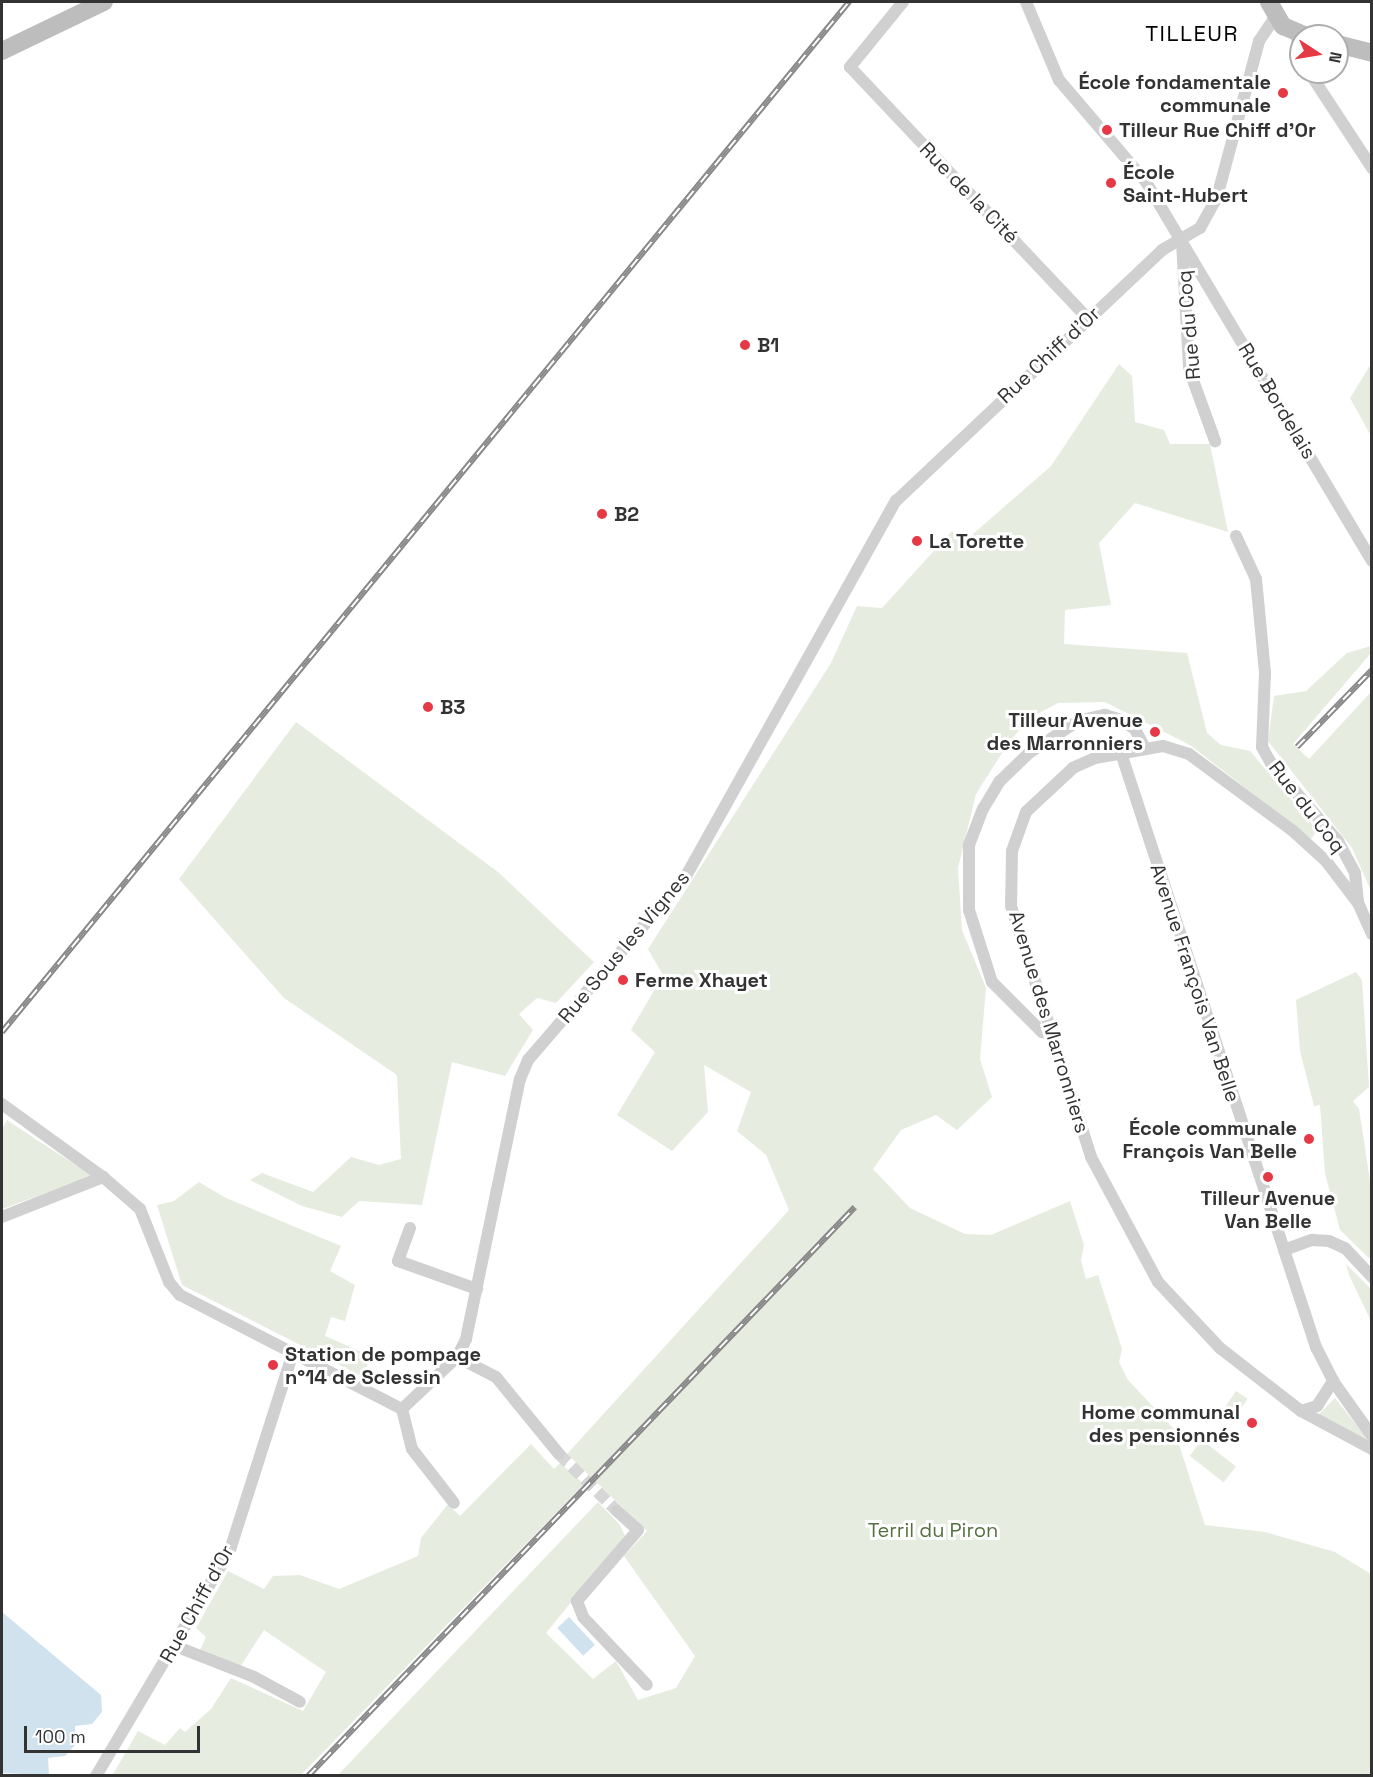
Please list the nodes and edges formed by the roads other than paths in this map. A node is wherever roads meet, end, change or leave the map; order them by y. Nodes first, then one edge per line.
1 (104, 2) edge
2 (903, 2) edge
3 (1026, 2) edge
4 (1272, 9) edge
5 (1289, 24) edge
6 (1349, 47) edge
7 (2, 51) edge
8 (1371, 53) edge
9 (1317, 84) edge
10 (1371, 168) edge
11 (1182, 240) junction
12 (1088, 319) junction
13 (1215, 441) dead end
14 (1236, 536) dead end
15 (1371, 561) edge
16 (792, 686) joint
17 (1144, 747) junction
18 (1121, 753) junction
19 (1358, 903) junction
20 (1371, 934) edge
21 (1052, 1034) junction
22 (2, 1104) edge
23 (103, 1177) junction
24 (2, 1217) edge
25 (410, 1228) dead end
26 (1284, 1250) junction
27 (1371, 1277) edge
28 (477, 1289) junction
29 (293, 1352) junction
30 (457, 1358) junction
31 (1333, 1381) junction
32 (402, 1409) junction
33 (1301, 1410) junction
34 (1371, 1436) edge
35 (1371, 1449) edge
36 (559, 1454) tunnel mouth
37 (454, 1503) dead end
38 (617, 1510) tunnel mouth
39 (175, 1646) junction
40 (647, 1684) dead end
41 (300, 1702) dead end
42 (96, 1776) edge

1 - 7 street
2 - 12 street, Rue de la Cité
3 - 11 street, Rue Bordelais
4 - 5 street
4 - 11 street, Rue Chiff d'Or
6 - 8 street
9 - 10 street
11 - 12 street, Rue Chiff d'Or
11 - 13 street, Rue du Coq
11 - 15 street, Rue Bordelais
12 - 16 street, Rue Chiff d'Or
14 - 19 street, Rue du Coq
16 - 28 street, Rue Sous les Vignes
17 - 18 street, Avenue des Marronniers
17 - 19 street, Avenue des Marronniers
17 - 21 street
18 - 21 street, Avenue des Marronniers
18 - 26 street, Avenue François Van Belle
19 - 20 street, Avenue des Marronniers
21 - 33 street, Avenue des Marronniers
22 - 23 street
23 - 24 street
23 - 29 street
25 - 28 street
26 - 27 street
26 - 31 street, Avenue François Van Belle
28 - 30 street, Rue Sous les Vignes
29 - 32 street
29 - 39 street, Rue Chiff d'Or
30 - 32 street, Rue Sous les Vignes
30 - 36 street
31 - 33 street
31 - 34 street, Avenue François Van Belle
32 - 37 street
33 - 35 street, Avenue des Marronniers
38 - 40 street
39 - 41 street
39 - 42 street, Rue Chiff d'Or

